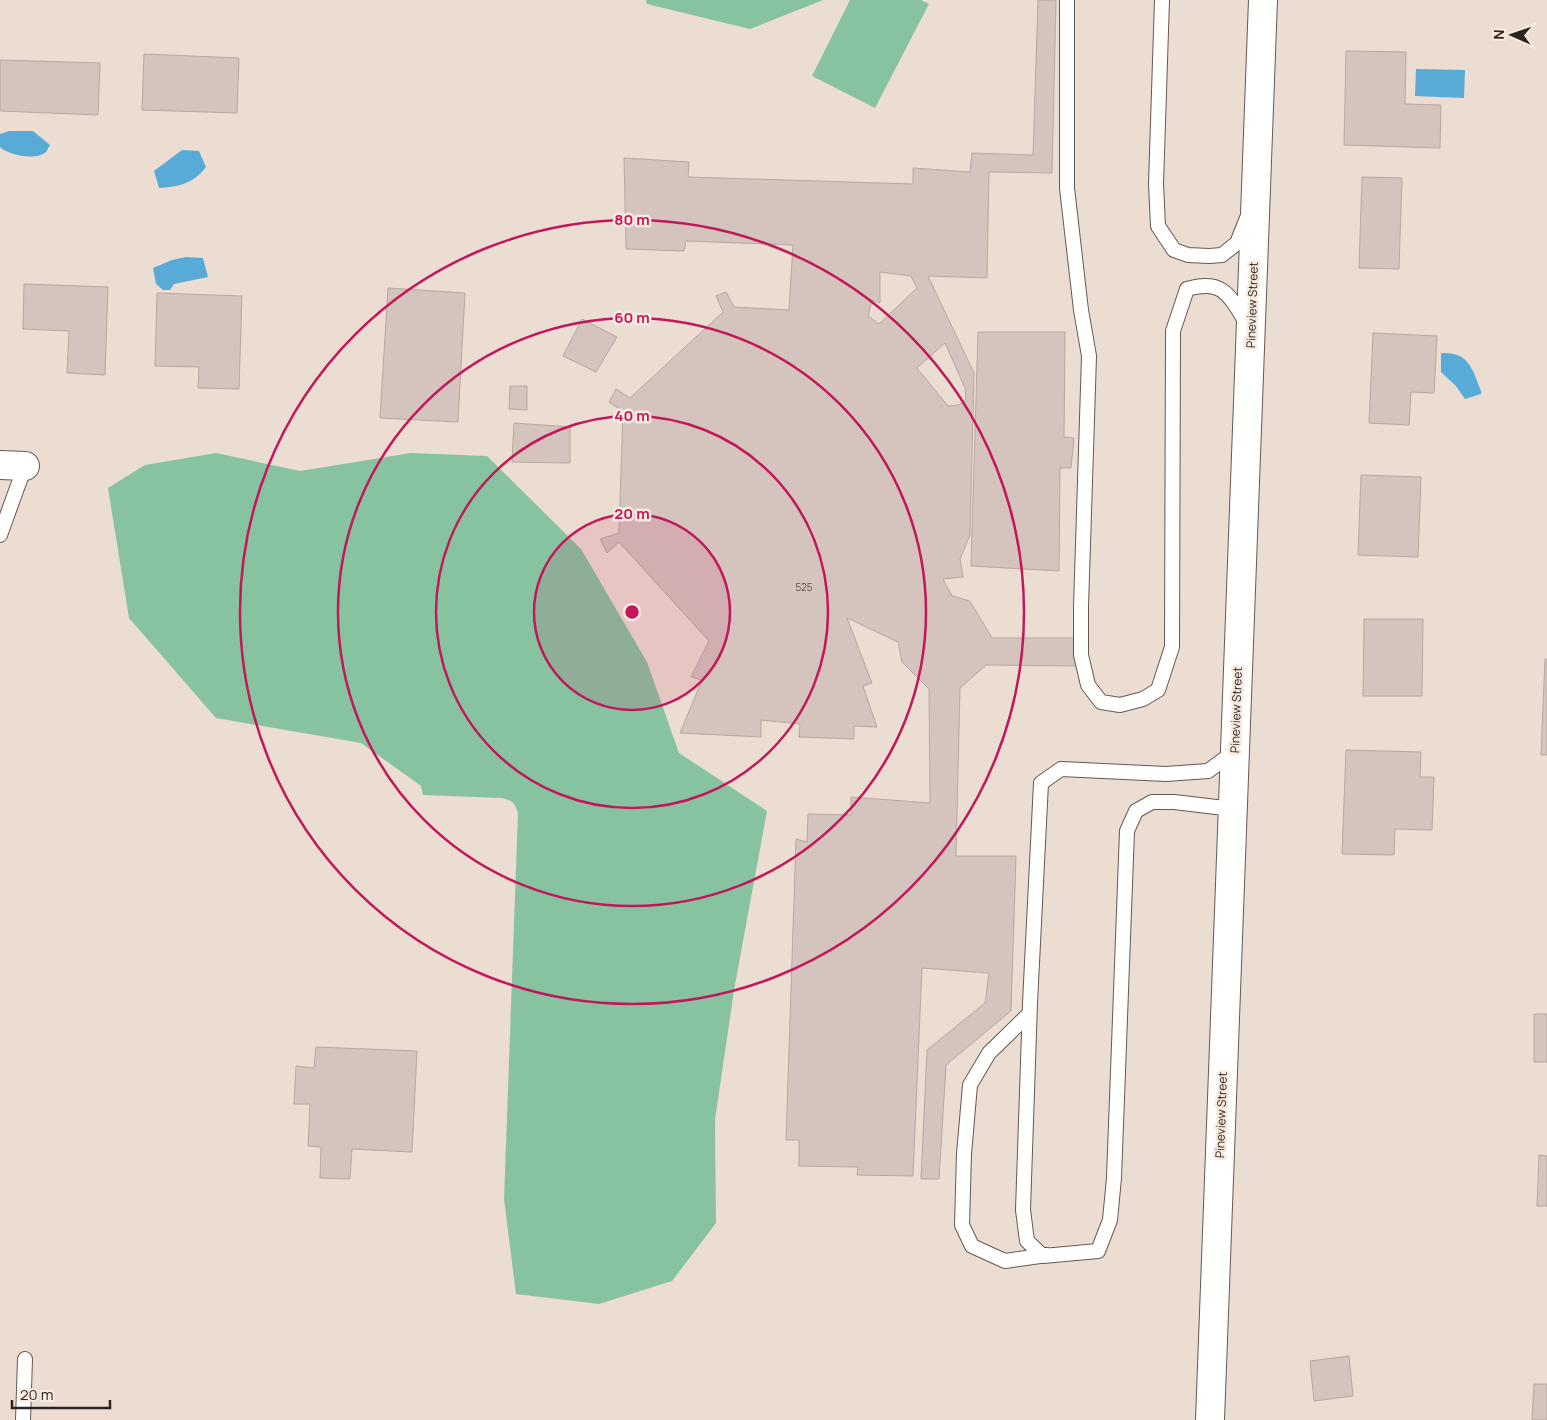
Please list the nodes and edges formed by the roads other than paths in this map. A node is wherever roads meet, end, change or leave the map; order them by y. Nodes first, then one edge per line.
1 (1067, 0) edge
2 (1162, 0) edge
3 (1263, 0) edge
4 (1256, 193) junction
5 (1251, 330) junction
6 (12, 466) edge
7 (0, 536) edge
8 (1235, 751) junction
9 (1233, 809) junction
10 (1030, 1014) junction
11 (1047, 1255) junction
12 (25, 1360) dead end
13 (23, 1420) edge
14 (1210, 1420) edge

1 - 5 lane
2 - 4 lane
3 - 4 street, Pineview Street
4 - 5 street, Pineview Street
5 - 8 street, Pineview Street
6 - 7 lane
8 - 9 street, Pineview Street
8 - 10 lane
9 - 11 lane
9 - 14 street, Pineview Street
10 - 11 lane
10 - 11 lane
12 - 13 lane

